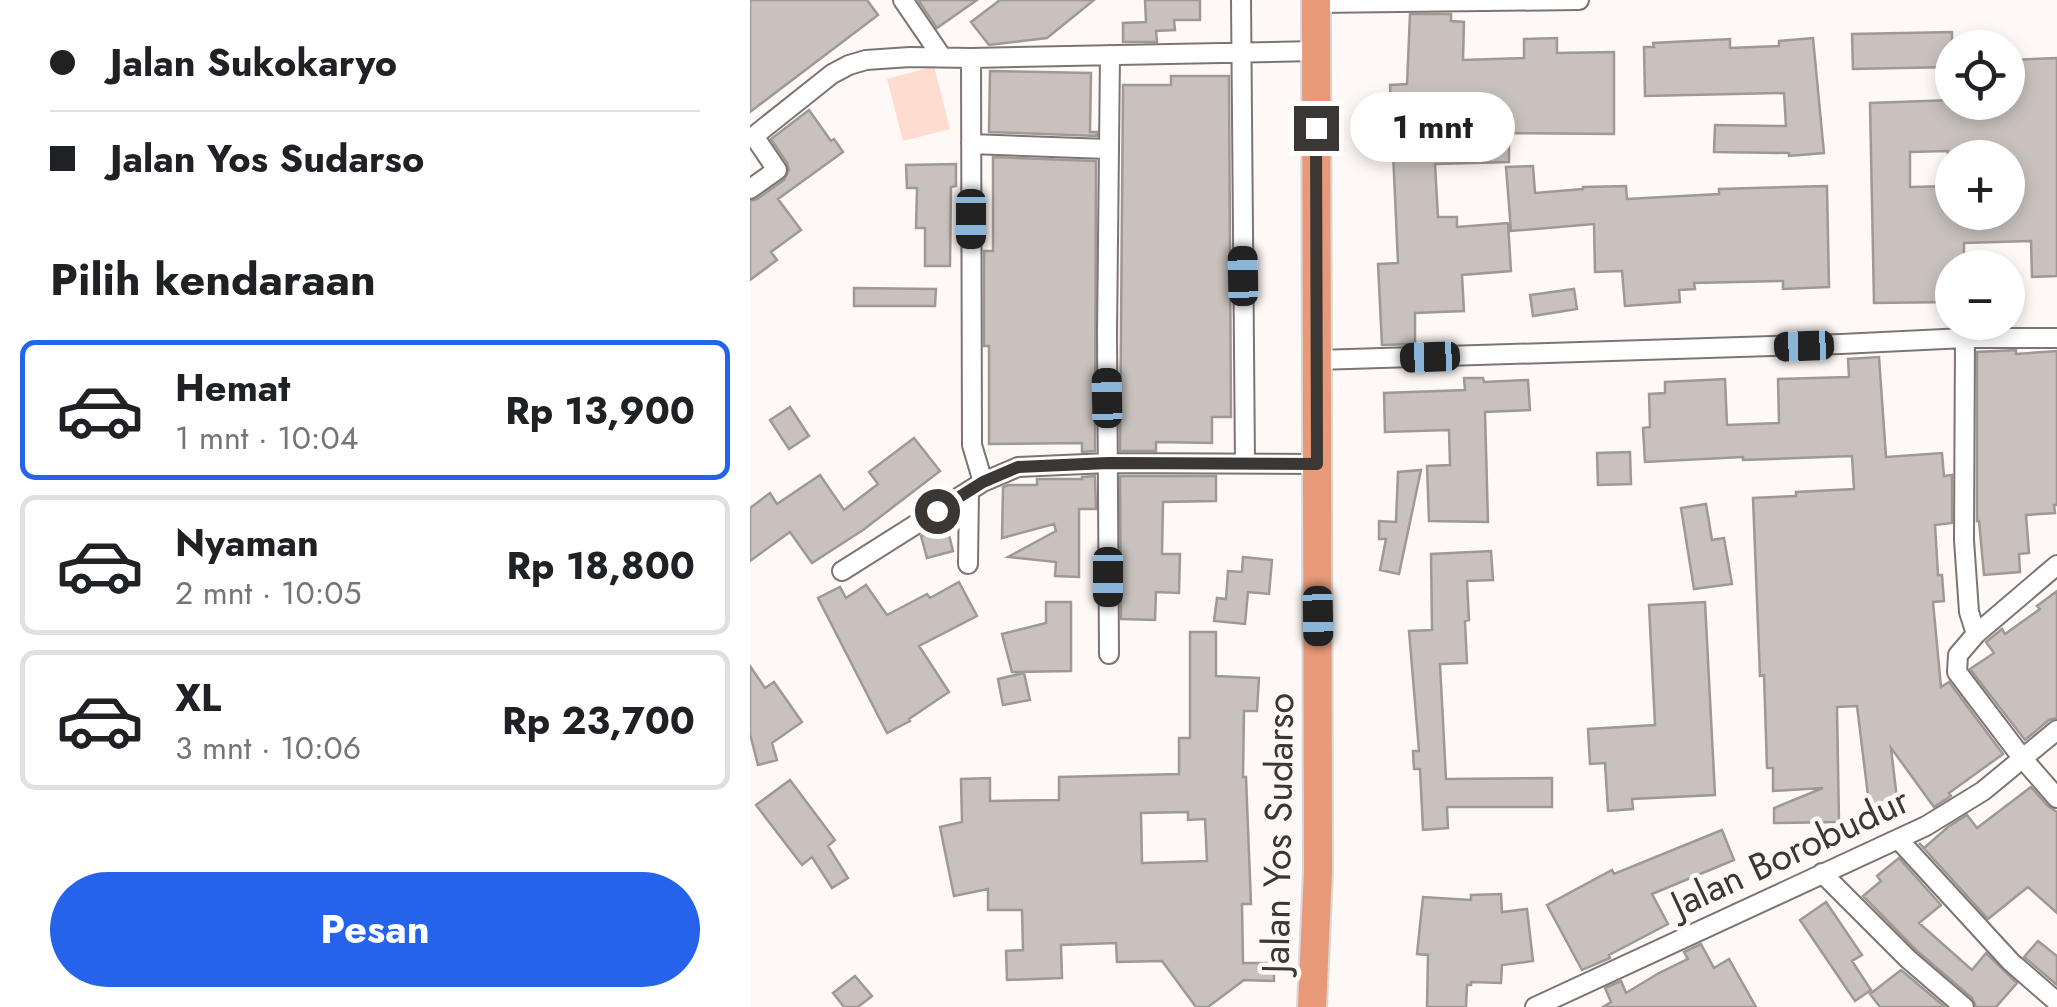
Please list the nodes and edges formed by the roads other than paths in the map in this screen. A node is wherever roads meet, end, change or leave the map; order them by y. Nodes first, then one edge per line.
1 (903, 0) edge
2 (1241, 0) edge
3 (1579, 0) edge
4 (1316, 2) edge
5 (1316, 51) junction
6 (1240, 52) junction
7 (1110, 55) junction
8 (942, 57) junction
9 (971, 58) junction
10 (971, 144) junction
11 (1108, 149) junction
12 (750, 189) edge
13 (2025, 338) edge
14 (2057, 338) edge
15 (1935, 339) edge
16 (1965, 340) edge
17 (1317, 360) junction
18 (1108, 463) junction
19 (1245, 463) junction
20 (1317, 464) junction
21 (976, 487) junction
22 (968, 564) dead end
23 (2057, 565) edge
24 (842, 570) dead end
25 (1976, 634) junction
26 (1109, 654) dead end
27 (2057, 730) edge
28 (2022, 759) junction
29 (2057, 798) edge
30 (1898, 839) junction
31 (1822, 874) junction
32 (1566, 1001) edge
33 (2057, 1002) edge
34 (1312, 1007) edge
35 (1535, 1007) edge
36 (1964, 1007) edge

1 - 8 street
2 - 6 street
3 - 4 street
4 - 5 highway, Jalan Yos Sudarso
5 - 6 street
5 - 17 highway, Jalan Yos Sudarso
6 - 7 street
6 - 19 street
7 - 9 street
7 - 11 street
8 - 9 street
8 - 12 street
9 - 10 street
10 - 11 street
10 - 21 street
11 - 18 street
13 - 14 street
15 - 17 street
16 - 25 street
17 - 20 highway, Jalan Yos Sudarso
18 - 19 street
18 - 21 street
18 - 26 street
19 - 20 street
20 - 34 highway, Jalan Yos Sudarso
21 - 22 street
21 - 24 street
23 - 25 street
25 - 28 street
27 - 28 street, Jalan Borobudur
28 - 29 street
28 - 30 street, Jalan Borobudur
30 - 31 street, Jalan Borobudur
30 - 33 street
31 - 32 street, Jalan Borobudur
31 - 36 street
32 - 35 street, Jalan Borobudur

